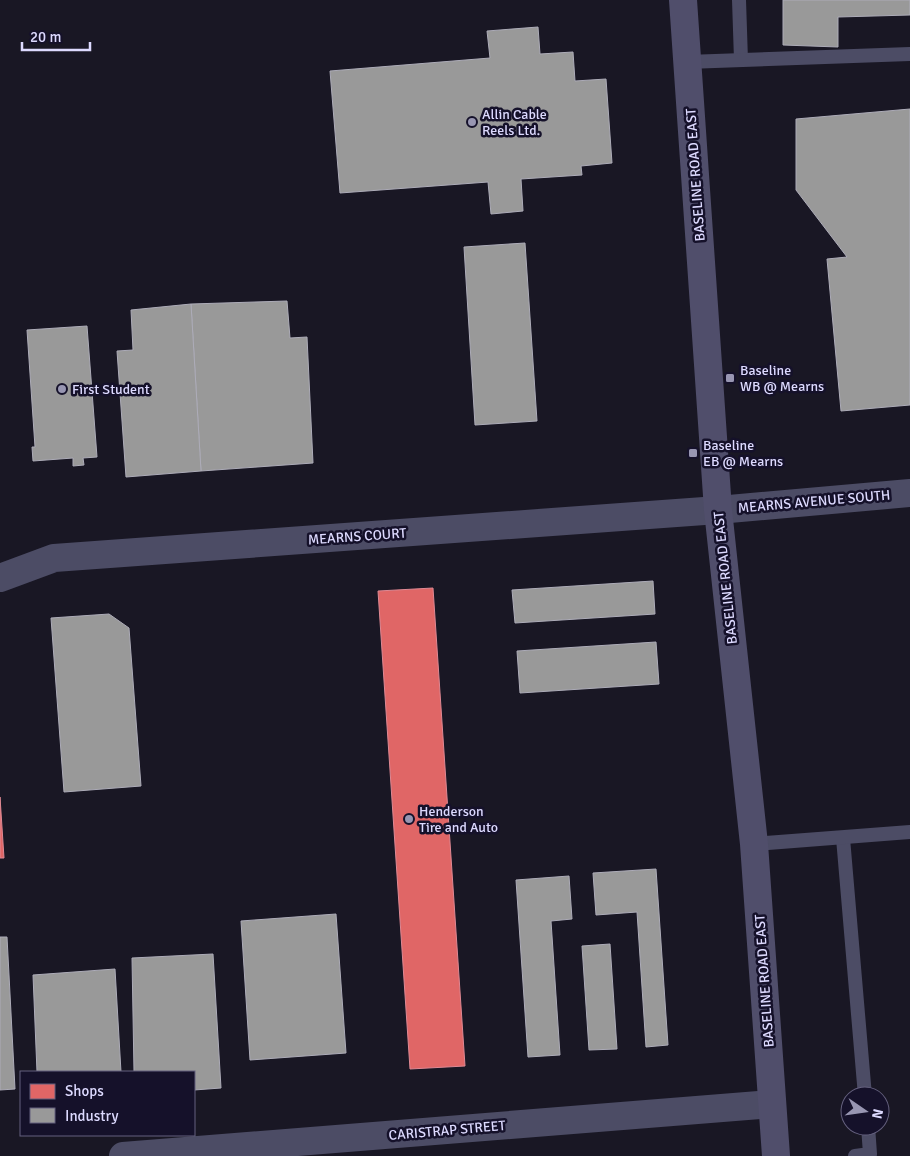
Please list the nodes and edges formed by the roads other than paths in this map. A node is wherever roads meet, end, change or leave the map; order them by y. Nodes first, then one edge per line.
1 (683, 0) edge
2 (739, 0) edge
3 (910, 54) edge
4 (741, 60) junction
5 (687, 62) junction
6 (910, 493) edge
7 (718, 510) junction
8 (0, 578) edge
9 (910, 832) edge
10 (843, 838) junction
11 (754, 844) junction
12 (864, 1086) edge
13 (772, 1104) junction
14 (869, 1136) edge
15 (123, 1156) edge
16 (776, 1156) edge
17 (855, 1156) edge

1 - 5 street, BASELINE ROAD EAST
2 - 4 lane
3 - 4 lane
4 - 5 lane
5 - 7 street, BASELINE ROAD EAST
6 - 7 street, MEARNS AVENUE SOUTH
7 - 8 street, MEARNS COURT
7 - 11 street, BASELINE ROAD EAST
9 - 10 lane
10 - 11 lane
10 - 12 lane
11 - 13 street, BASELINE ROAD EAST
13 - 15 street, CARISTRAP STREET
13 - 16 street, BASELINE ROAD EAST
14 - 17 lane

